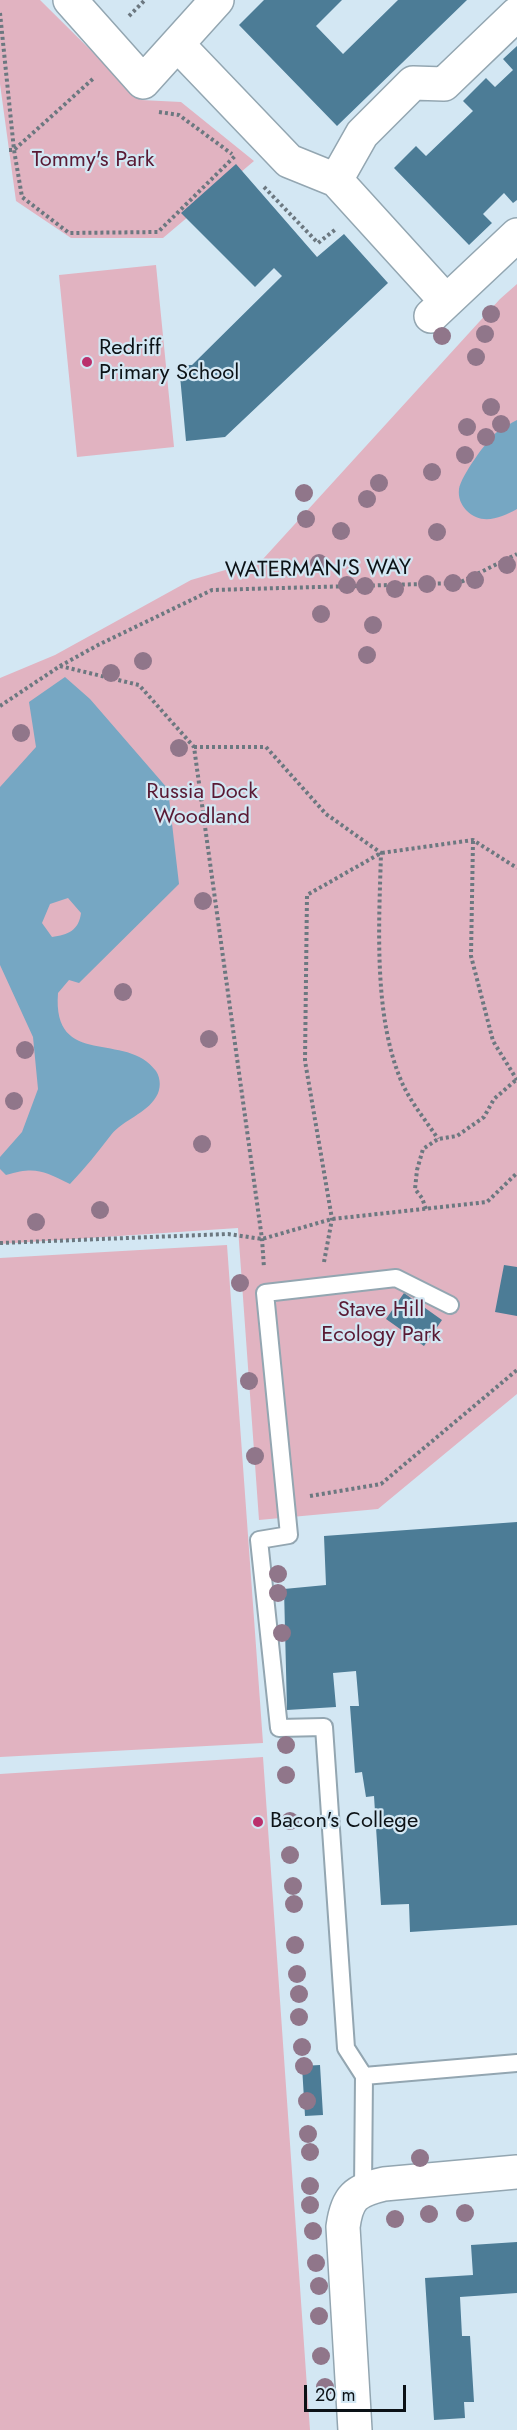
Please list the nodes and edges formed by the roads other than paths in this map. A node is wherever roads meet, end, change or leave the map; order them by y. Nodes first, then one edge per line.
1 (70, 0) edge
2 (217, 0) edge
3 (517, 14) edge
4 (178, 45) junction
5 (336, 180) junction
6 (517, 235) edge
7 (450, 1305) dead end
8 (517, 2063) edge
9 (364, 2076) junction
10 (517, 2172) edge
11 (363, 2189) junction
12 (355, 2430) edge

1 - 4 street
2 - 4 street
3 - 5 street
4 - 5 street
5 - 6 street
7 - 9 lane
8 - 9 lane
9 - 11 lane
10 - 11 street
11 - 12 street

